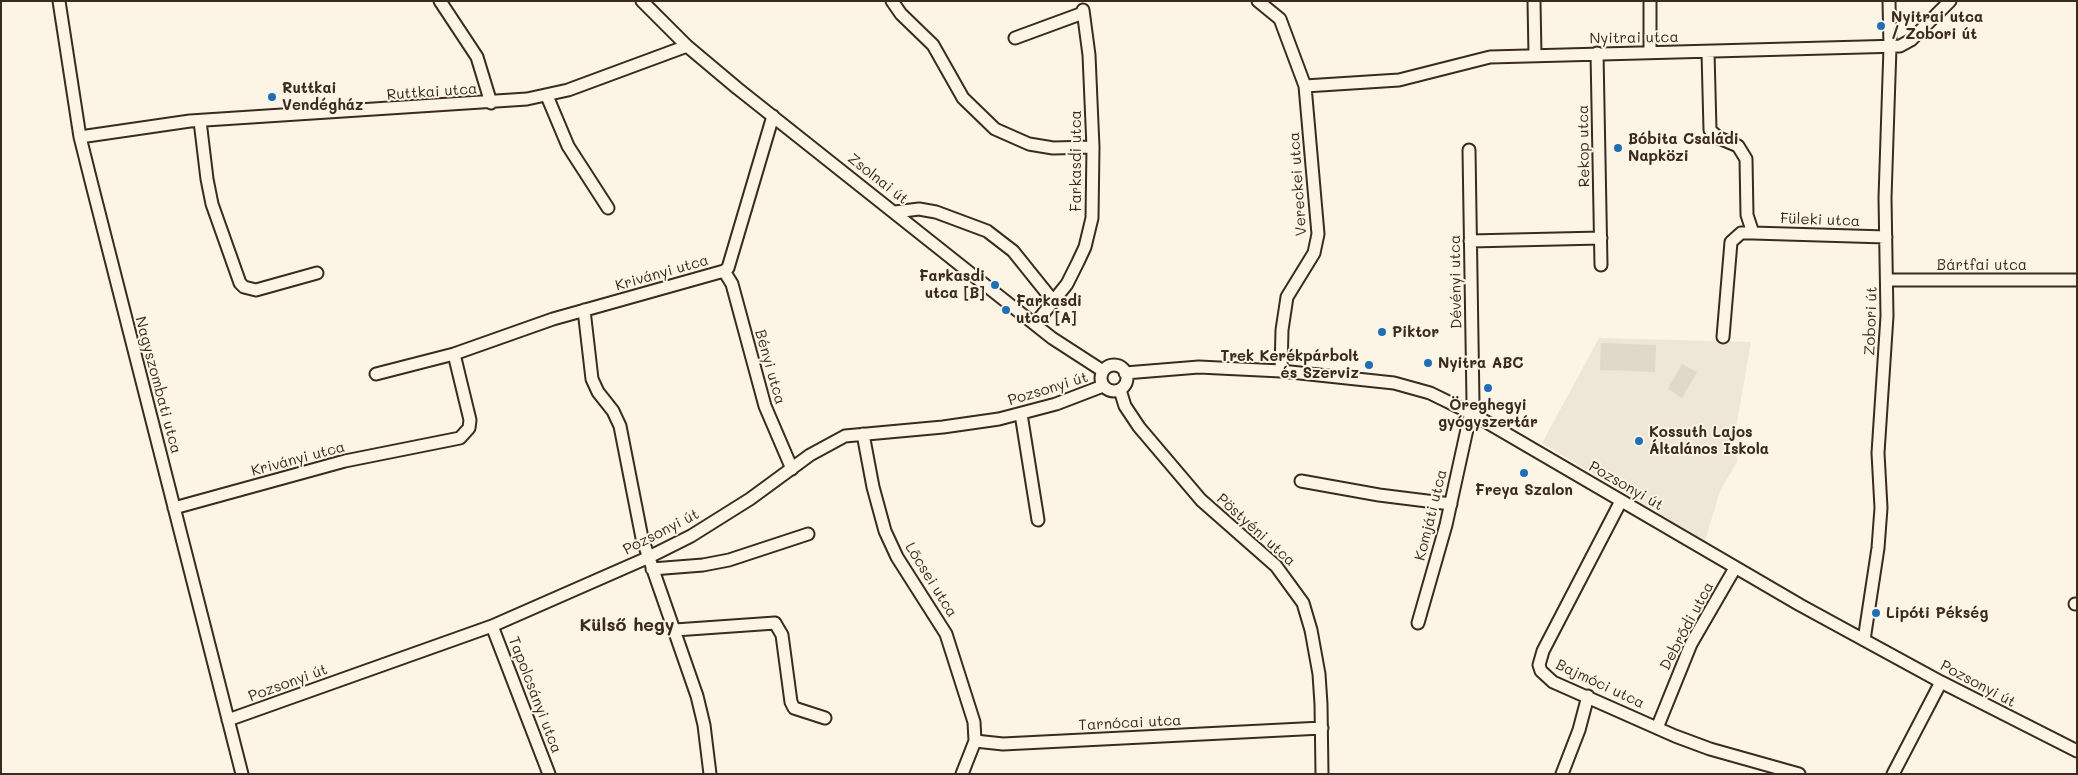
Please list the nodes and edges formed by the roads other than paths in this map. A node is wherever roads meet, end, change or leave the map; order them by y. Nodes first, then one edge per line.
1 (59, 1) edge
2 (440, 1) edge
3 (642, 1) edge
4 (892, 1) edge
5 (1258, 1) edge
6 (1534, 1) edge
7 (1650, 1) edge
8 (1889, 1) edge
9 (1950, 1) edge
10 (1015, 38) dead end
11 (687, 46) junction
12 (1890, 47) junction
13 (1650, 52) junction
14 (1708, 52) junction
15 (1597, 53) junction
16 (1535, 55) junction
17 (1305, 86) junction
18 (547, 96) junction
19 (491, 103) junction
20 (773, 116) junction
21 (200, 121) junction
22 (80, 136) junction
23 (1093, 147) junction
24 (1469, 150) dead end
25 (608, 208) dead end
26 (896, 212) junction
27 (1753, 233) junction
28 (1886, 237) junction
29 (1601, 238) junction
30 (1470, 241) junction
31 (1601, 265) dead end
32 (724, 271) junction
33 (317, 273) dead end
34 (1887, 280) junction
35 (2077, 280) edge
36 (1054, 302) junction
37 (584, 310) junction
38 (1035, 324) junction
39 (1723, 337) dead end
40 (454, 354) junction
41 (1103, 370) junction
42 (1282, 371) junction
43 (1125, 372) junction
44 (376, 374) dead end
45 (1103, 386) junction
46 (1120, 390) junction
47 (1471, 413) junction
48 (1021, 414) junction
49 (863, 434) junction
50 (792, 469) junction
51 (1301, 481) dead end
52 (1621, 501) junction
53 (1451, 504) junction
54 (174, 508) junction
55 (1038, 520) dead end
56 (808, 534) dead end
57 (647, 558) junction
58 (1735, 568) junction
59 (652, 570) junction
60 (1418, 623) dead end
61 (492, 626) junction
62 (675, 630) junction
63 (1864, 640) junction
64 (1940, 682) junction
65 (1588, 696) junction
66 (825, 718) dead end
67 (228, 720) junction
68 (1322, 728) junction
69 (1657, 728) junction
70 (975, 741) junction
71 (2077, 751) edge
72 (242, 774) edge
73 (549, 774) edge
74 (710, 774) edge
75 (962, 774) edge
76 (1322, 774) edge
77 (1562, 774) edge
78 (1799, 774) edge
79 (1893, 774) edge

1 - 22 street, Nagyszombati utca
2 - 19 street
3 - 11 street, Zsolnai út
4 - 23 street
5 - 17 street, Vereckei utca
6 - 16 street
7 - 13 street
8 - 12 street, Zobori út
9 - 12 street, Nyitrai utca
10 - 23 street, Farkasdi utca
11 - 18 street, Ruttkai utca
11 - 20 street, Zsolnai út
12 - 14 street, Nyitrai utca
12 - 28 street, Zobori út
13 - 14 street, Nyitrai utca
13 - 15 street, Nyitrai utca
14 - 27 street
15 - 16 street, Nyitrai utca
15 - 29 street, Rekop utca
16 - 17 street, Nyitrai utca
17 - 42 street, Vereckei utca
18 - 19 street, Ruttkai utca
18 - 25 street
19 - 21 street, Ruttkai utca
20 - 26 street, Zsolnai út
20 - 32 street, Kriványi utca
21 - 22 street, Ruttkai utca
21 - 33 street
22 - 54 street, Nagyszombati utca
23 - 36 street, Farkasdi utca
24 - 30 street, Dévényi utca
26 - 36 street
26 - 38 street, Zsolnai út
27 - 28 street, Füleki utca
27 - 39 street, Füleki utca
28 - 34 street, Zobori út
29 - 30 street
29 - 31 street, Rekop utca
30 - 47 street, Dévényi utca
32 - 37 street, Kriványi utca
32 - 50 street, Bényi utca
34 - 35 street, Bártfai utca
34 - 63 street, Zobori út
36 - 38 street, Farkasdi utca
37 - 40 street, Kriványi utca
37 - 57 street
38 - 41 street, Zsolnai út
40 - 44 street, Kriványi utca
40 - 54 street, Kriványi utca
41 - 43 street
41 - 45 street
42 - 43 street, Pozsonyi út
42 - 47 street, Pozsonyi út
43 - 46 street
45 - 46 street
45 - 48 street, Pozsonyi út
46 - 68 street, Pöstyéni utca
47 - 52 street, Pozsonyi út
47 - 53 street, Komjáti utca
48 - 49 street, Pozsonyi út
48 - 55 street
49 - 50 street, Pozsonyi út
49 - 70 street, Lőcsei utca
50 - 57 street, Pozsonyi út
51 - 53 street
52 - 58 street, Pozsonyi út
52 - 65 street, Bajmóci utca
53 - 60 street, Komjáti utca
54 - 67 street, Nagyszombati utca
56 - 59 street
57 - 59 street
57 - 61 street, Pozsonyi út
58 - 63 street, Pozsonyi út
58 - 69 street, Debrődi utca
59 - 62 street
61 - 67 street, Pozsonyi út
61 - 73 street, Tapolcsányi utca
62 - 66 street
62 - 74 street
63 - 64 street, Pozsonyi út
64 - 71 street, Pozsonyi út
64 - 79 street
65 - 69 street, Bajmóci utca
65 - 77 street
67 - 72 street, Nagyszombati utca
68 - 70 street, Tarnócai utca
68 - 76 street, Pöstyéni utca
69 - 78 street, Bajmóci utca
70 - 75 street

